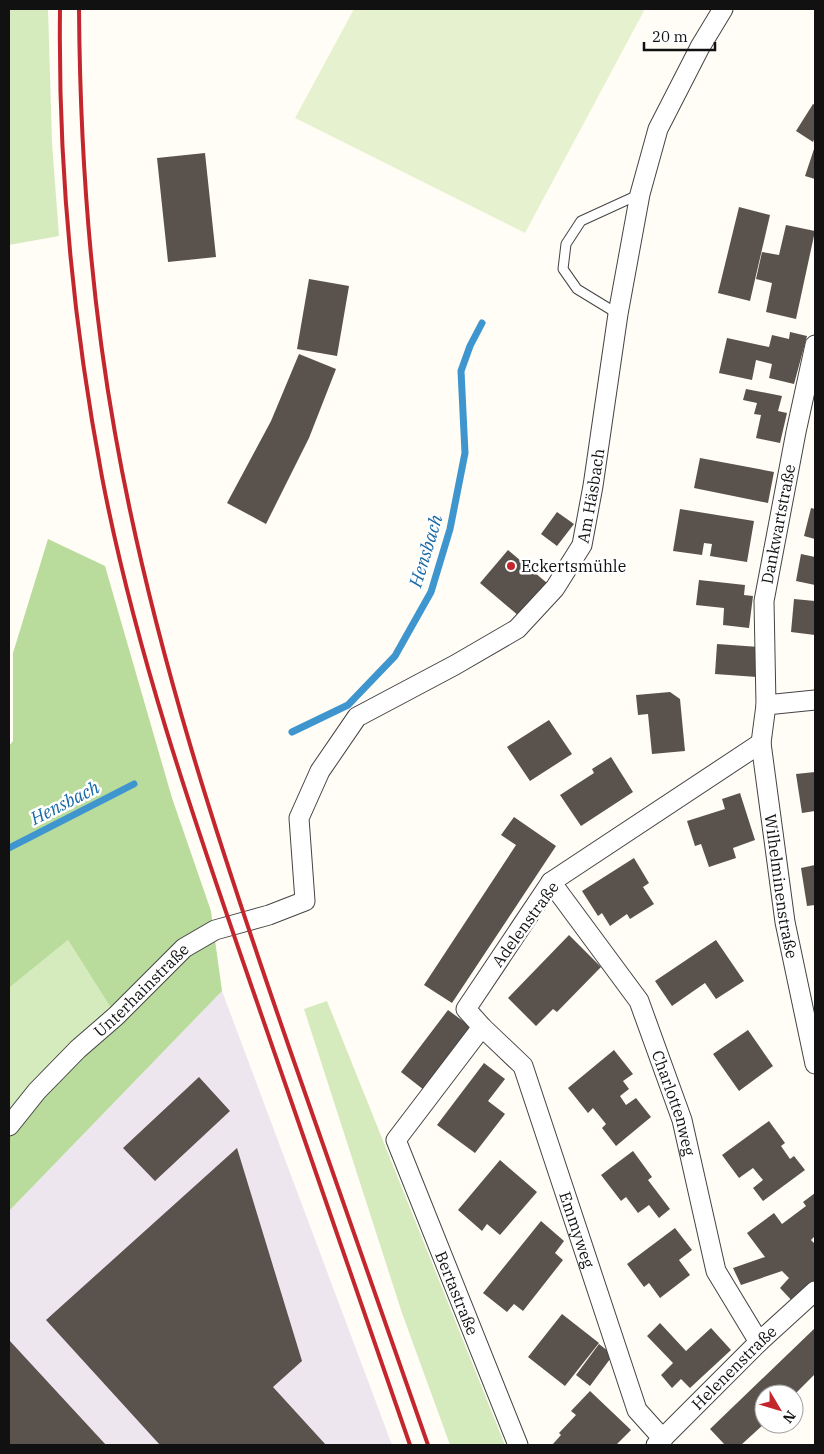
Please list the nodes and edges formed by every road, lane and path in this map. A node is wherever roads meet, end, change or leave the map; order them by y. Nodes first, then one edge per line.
1 (723, 9) edge
2 (640, 194) junction
3 (618, 314) junction
4 (815, 345) edge
5 (815, 700) edge
6 (766, 705) junction
7 (761, 743) junction
8 (551, 882) junction
9 (305, 901) joint
10 (482, 1028) junction
11 (815, 1064) edge
12 (9, 1126) edge
13 (815, 1292) edge
14 (758, 1342) junction
15 (659, 1442) edge
16 (518, 1445) edge

1 - 2 street, Am Häsbach
2 - 3 street, Am Häsbach
2 - 3 lane
3 - 9 street, Am Häsbach
4 - 6 street, Dankwartstraße
5 - 6 street
6 - 7 street, Wilhelminenstraße
7 - 8 street, Adelenstraße
7 - 11 street, Wilhelminenstraße
8 - 10 street, Adelenstraße
8 - 14 street, Charlottenweg
9 - 12 street, Unterhainstraße
10 - 15 street, Emmyweg
10 - 16 street, Bertastraße
13 - 14 street, Helenenstraße
14 - 15 street, Helenenstraße

